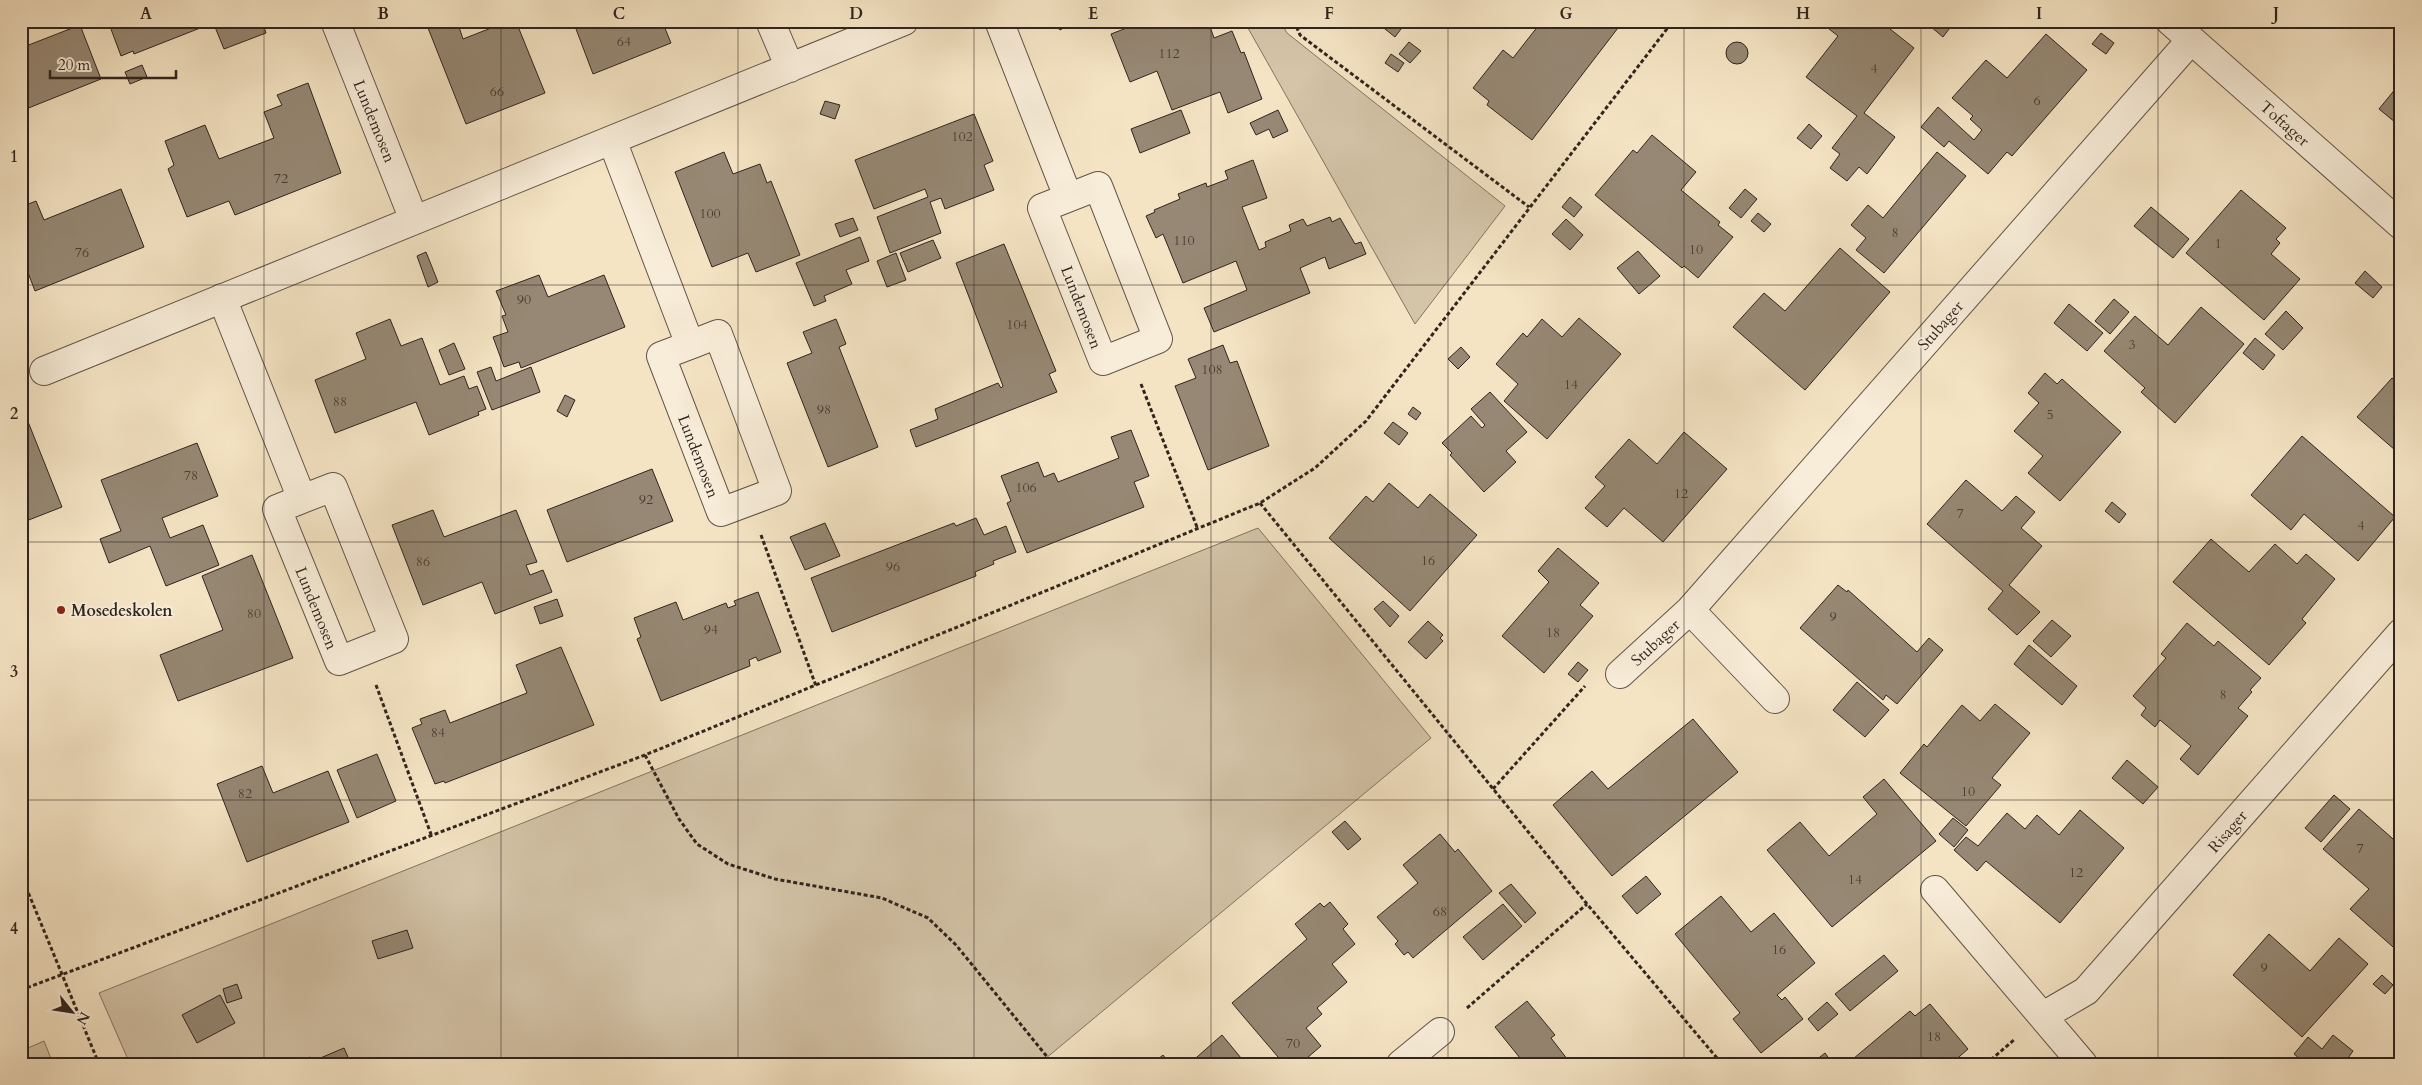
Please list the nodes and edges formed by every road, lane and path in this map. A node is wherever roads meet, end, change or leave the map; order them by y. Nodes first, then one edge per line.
1 (335, 21) edge
2 (770, 21) edge
3 (904, 21) edge
4 (999, 21) edge
5 (1294, 21) edge
6 (1673, 21) edge
7 (2170, 21) edge
8 (2191, 40) junction
9 (790, 68) junction
10 (612, 140) junction
11 (1068, 197) junction
12 (1529, 207) junction
13 (414, 220) junction
14 (2401, 225) edge
15 (222, 298) junction
16 (690, 345) junction
17 (1128, 351) junction
18 (44, 371) dead end
19 (302, 499) junction
20 (749, 502) junction
21 (1260, 503) junction
22 (1198, 528) junction
23 (1690, 610) junction
24 (2401, 633) edge
25 (363, 652) junction
26 (1620, 674) joint
27 (816, 686) junction
28 (1775, 699) dead end
29 (645, 755) junction
30 (1493, 788) junction
31 (432, 837) junction
32 (21, 875) edge
33 (1935, 890) dead end
34 (1587, 904) junction
35 (60, 974) junction
36 (21, 990) edge
37 (2043, 1016) junction
38 (1440, 1032) joint
39 (99, 1064) edge
40 (1054, 1064) edge
41 (1402, 1064) edge
42 (1722, 1064) edge
43 (2083, 1064) edge

1 - 13 street, Lundemosen
2 - 9 street
3 - 9 street
4 - 11 street
5 - 12 path
6 - 12 path
7 - 8 street, Toftager
8 - 14 street, Toftager
8 - 23 street, Stubager
9 - 10 street
10 - 13 street
10 - 16 street
11 - 17 street, Lundemosen
11 - 17 street, Lundemosen
12 - 21 path
13 - 15 street
15 - 18 street
15 - 19 street
16 - 20 street, Lundemosen
16 - 20 street, Lundemosen
17 - 22 path
19 - 25 street, Lundemosen
19 - 25 street, Lundemosen
20 - 27 path
21 - 22 path
21 - 30 path
22 - 27 path
23 - 26 street, Stubager
23 - 28 street, Stubager
24 - 37 street, Risager
25 - 31 path
26 - 30 path
27 - 29 path
29 - 31 path
29 - 40 path
30 - 34 path
31 - 35 path
32 - 35 path
33 - 37 street
34 - 38 path
34 - 42 path
35 - 36 path
35 - 39 path
37 - 43 street
38 - 41 street

